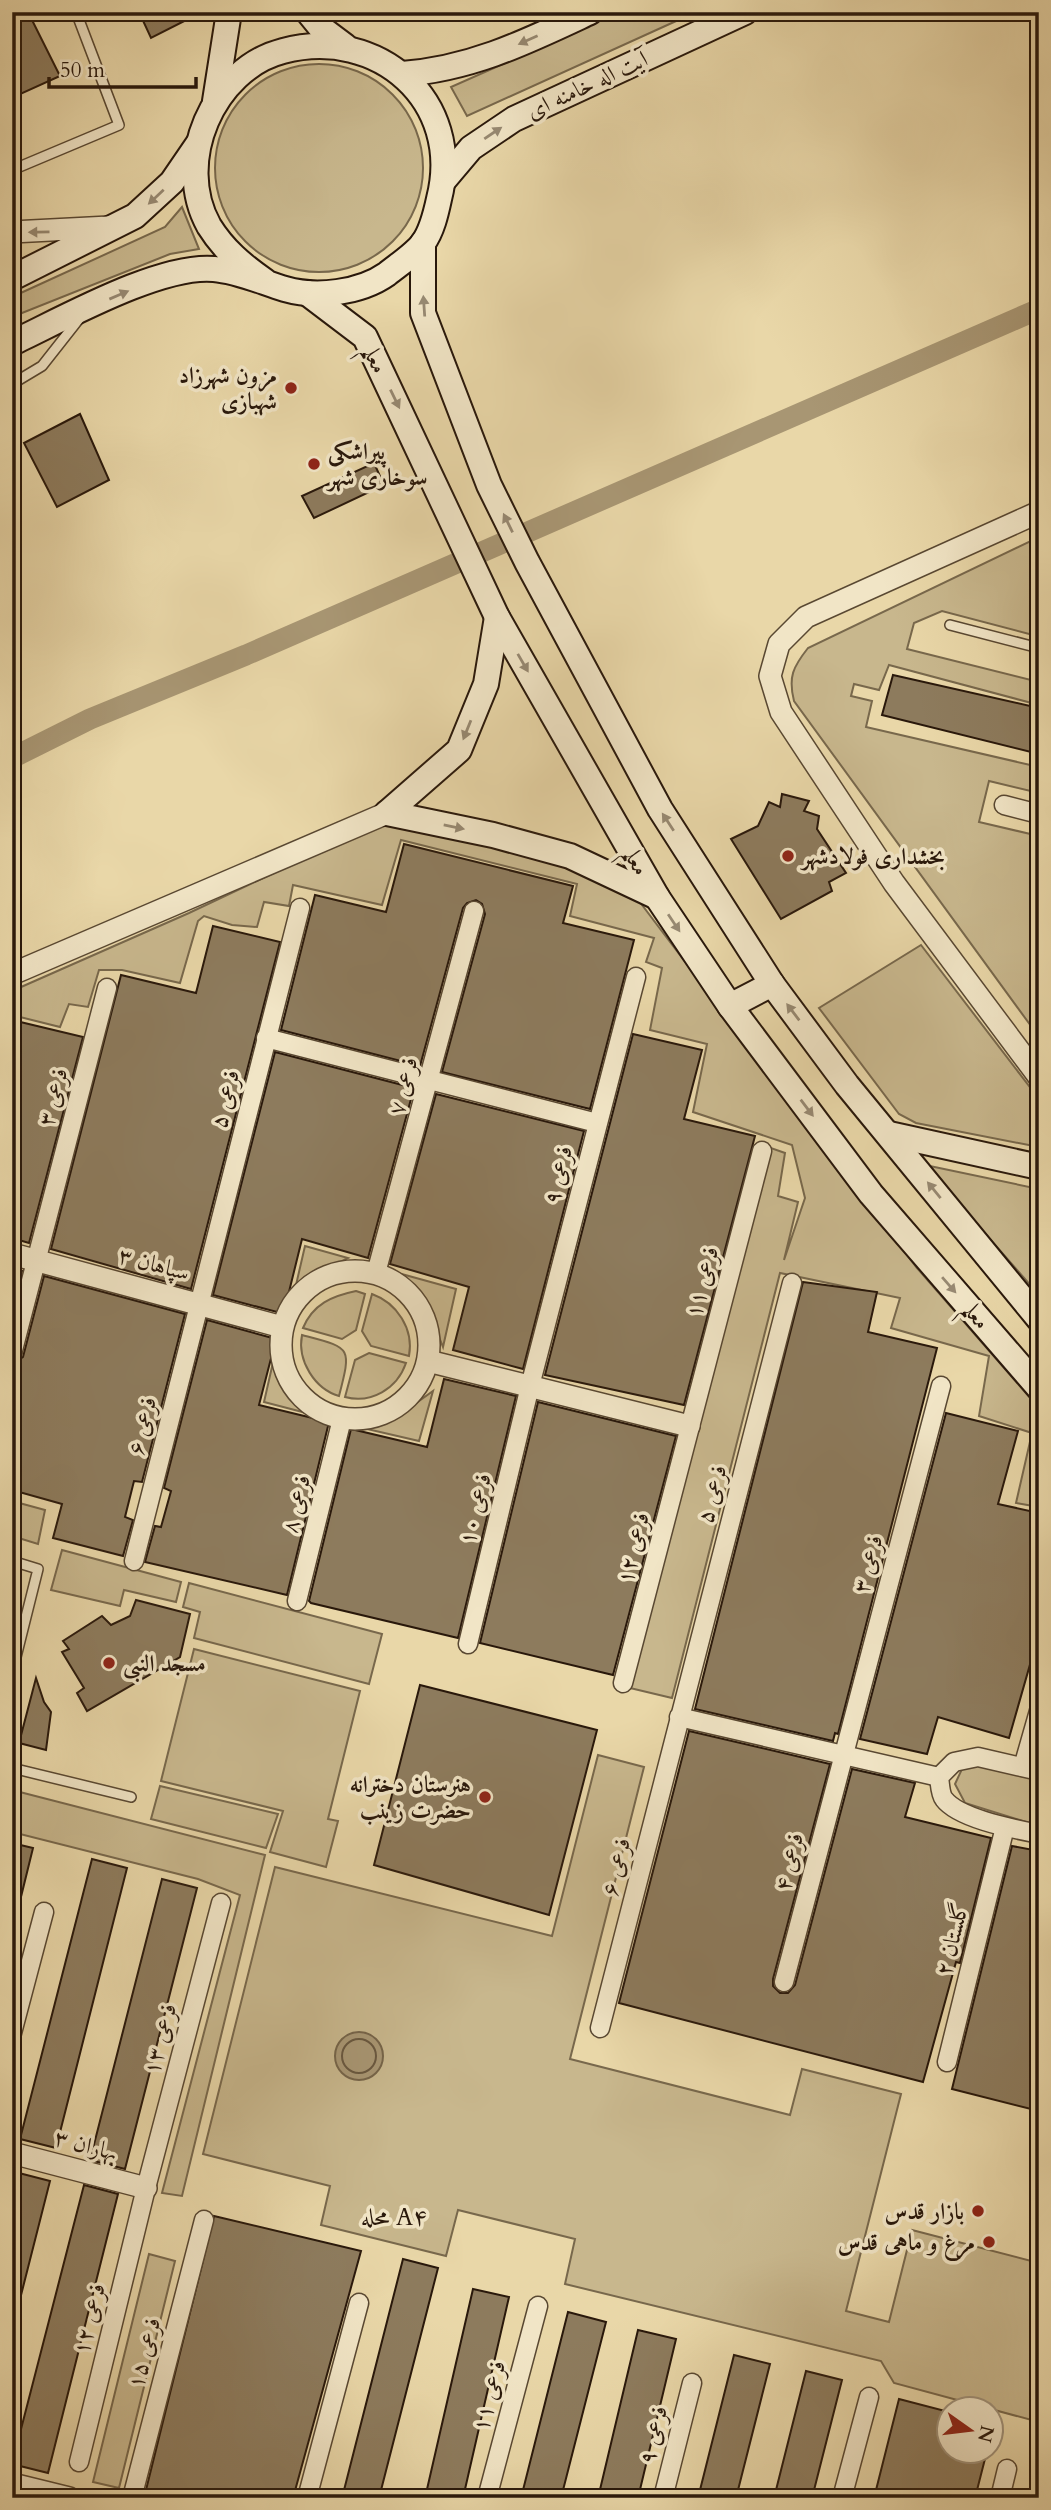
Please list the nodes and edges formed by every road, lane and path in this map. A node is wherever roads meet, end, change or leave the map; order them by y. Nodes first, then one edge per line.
1 (76, 12) edge
2 (229, 12) edge
3 (308, 12) edge
4 (590, 12) edge
5 (746, 12) edge
6 (345, 46) junction
7 (402, 74) junction
8 (215, 101) junction
9 (198, 144) junction
10 (12, 170) edge
11 (444, 180) junction
12 (114, 227) junction
13 (12, 232) edge
14 (423, 243) junction
15 (12, 278) edge
16 (265, 281) junction
17 (307, 293) junction
18 (86, 309) junction
19 (12, 342) edge
20 (12, 384) edge
21 (1039, 512) edge
22 (497, 617) junction
23 (950, 625) dead end
24 (1039, 648) edge
25 (1004, 805) dead end
26 (387, 813) junction
27 (1039, 814) edge
28 (657, 897) junction
29 (300, 908) dead end
30 (474, 911) dead end
31 (12, 974) edge
32 (636, 977) dead end
33 (772, 984) junction
34 (107, 988) dead end
35 (730, 1006) junction
36 (266, 1038) junction
37 (1039, 1077) edge
38 (429, 1082) junction
39 (597, 1123) junction
40 (889, 1134) junction
41 (762, 1151) dead end
42 (1039, 1167) edge
43 (12, 1254) edge
44 (36, 1260) junction
45 (376, 1273) junction
46 (792, 1283) dead end
47 (198, 1303) junction
48 (1039, 1319) edge
49 (282, 1327) junction
50 (12, 1354) edge
51 (428, 1361) junction
52 (530, 1386) junction
53 (941, 1387) dead end
54 (1039, 1388) edge
55 (342, 1419) junction
56 (689, 1426) junction
57 (12, 1561) edge
58 (134, 1561) dead end
59 (297, 1601) dead end
60 (468, 1644) dead end
61 (12, 1673) edge
62 (623, 1683) dead end
63 (1039, 1711) edge
64 (679, 1717) junction
65 (842, 1755) junction
66 (12, 1768) edge
67 (1031, 1769) edge
68 (939, 1777) junction
69 (131, 1797) dead end
70 (1005, 1827) junction
71 (1039, 1834) edge
72 (222, 1903) dead end
73 (44, 1912) dead end
74 (784, 1982) dead end
75 (600, 2028) dead end
76 (12, 2033) edge
77 (947, 2062) dead end
78 (12, 2153) edge
79 (146, 2188) junction
80 (204, 2220) dead end
81 (359, 2303) dead end
82 (538, 2306) dead end
83 (692, 2384) dead end
84 (869, 2397) dead end
85 (79, 2462) dead end
86 (1007, 2469) dead end
87 (12, 2484) edge
88 (69, 2498) edge
89 (132, 2498) edge
90 (307, 2498) edge
91 (487, 2498) edge
92 (663, 2498) edge
93 (842, 2498) edge
94 (1000, 2498) edge

1 - 10 lane
2 - 8 main road
3 - 6 main road
4 -> 7 main road
11 -> 5 main road, آیت اله خامنه ای
6 - 7 main road
6 - 8 main road
7 - 11 main road
8 - 9 main road
9 -> 12 main road
9 - 16 main road
11 - 14 main road
12 -> 13 street
12 - 15 main road
14 - 17 main road
33 -> 14 main road, معلم
16 - 17 main road
18 -> 16 main road
17 -> 22 main road, معلم
18 - 19 main road
18 - 20 lane
21 - 37 street
22 -> 26 main road
22 -> 28 main road, معلم
23 - 24 lane
25 - 27 street
26 -> 28 main road
26 - 31 street
28 -> 35 main road, معلم
29 - 36 street, فرعی ۵
30 - 38 street, فرعی ۷
32 - 39 street, فرعی ۹
33 - 35 main road
40 -> 33 main road, معلم
34 - 44 street, فرعی ۳
35 -> 54 main road, معلم
36 - 38 street
36 - 47 street, فرعی ۵
38 - 39 street
38 - 45 street, فرعی ۷
39 - 52 street, فرعی ۹
40 - 42 main road
48 -> 40 main road, معلم
41 - 56 street, فرعی ۱۱
43 - 44 street, سپاهان ۳
44 - 47 street, سپاهان ۳
44 - 50 street
45 - 49 street
45 - 51 street
46 - 64 street, فرعی ۵
47 - 49 street, سپاهان ۳
47 - 58 street, فرعی ۶
49 - 55 street
51 - 52 street
51 - 55 street
52 - 56 street
52 - 60 street, فرعی ۱۰
53 - 65 street, فرعی ۳
55 - 59 street, فرعی ۸
56 - 62 street, فرعی ۱۲
57 - 61 lane
63 - 67 street
64 - 65 street
64 - 75 street, فرعی ۶
65 - 68 street
65 - 74 street, فرعی ۴
66 - 69 lane
67 - 68 street
68 - 70 street
70 - 71 street
70 - 77 street, گلستان ۲
72 - 79 street, فرعی ۱۳
73 - 76 street
78 - 79 street, بهاران ۳
79 - 85 street, فرعی ۱۲
80 - 89 street, فرعی ۱۵
81 - 90 street
82 - 91 street, فرعی ۱۱
83 - 92 street, فرعی ۹
84 - 93 street
86 - 94 street
87 - 88 street

